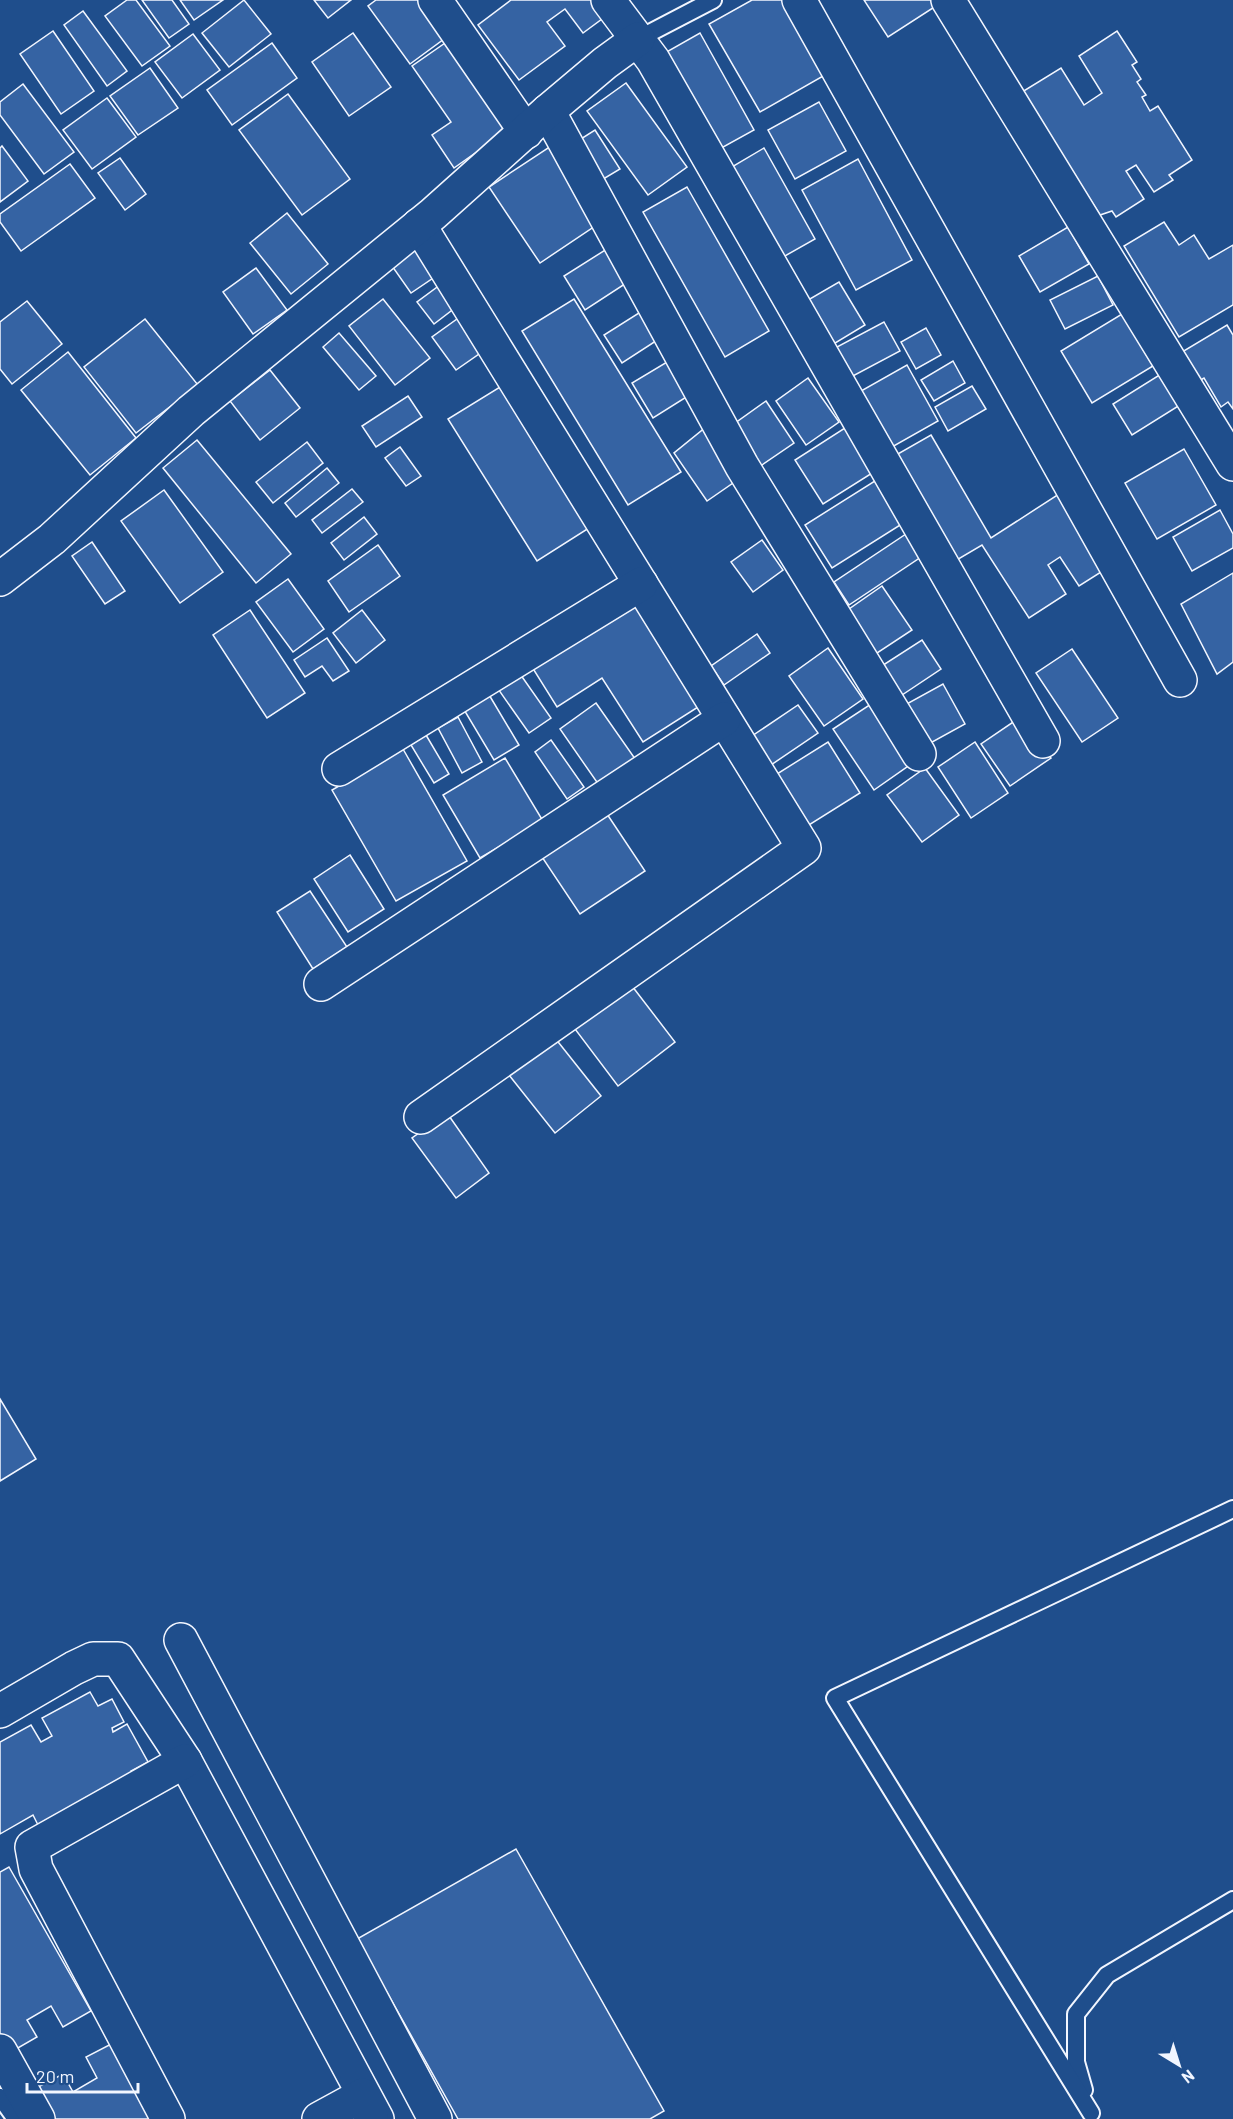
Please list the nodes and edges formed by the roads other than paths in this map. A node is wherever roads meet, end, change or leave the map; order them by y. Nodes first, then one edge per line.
1 (435, 0) edge
2 (608, 0) edge
3 (713, 0) edge
4 (800, 0) edge
5 (948, 0) edge
6 (638, 39) junction
7 (537, 121) junction
8 (419, 225) junction
9 (1233, 464) edge
10 (0, 579) edge
11 (640, 584) junction
12 (1180, 680) dead end
13 (724, 719) junction
14 (1044, 741) dead end
15 (919, 754) dead end
16 (339, 770) dead end
17 (321, 984) dead end
18 (421, 1117) dead end
19 (1233, 1509) edge
20 (181, 1640) dead end
21 (0, 1711) edge
22 (185, 1761) junction
23 (1233, 1900) edge
24 (0, 2051) edge
25 (0, 2097) edge
26 (371, 2111) edge
27 (1092, 2116) edge
28 (16, 2119) edge
29 (38, 2119) edge
30 (168, 2119) edge
31 (319, 2119) edge
32 (435, 2119) edge

1 - 7 street
2 - 6 street
3 - 6 lane
4 - 12 street
5 - 9 street
6 - 7 street
6 - 14 street
7 - 8 street
7 - 15 street
8 - 10 street
8 - 11 street
11 - 13 street
11 - 16 street
13 - 17 street
13 - 18 street
19 - 27 lane
20 - 32 street
21 - 22 street
22 - 26 street
22 - 30 street
23 - 27 lane
24 - 29 street
25 - 28 lane
26 - 31 street

